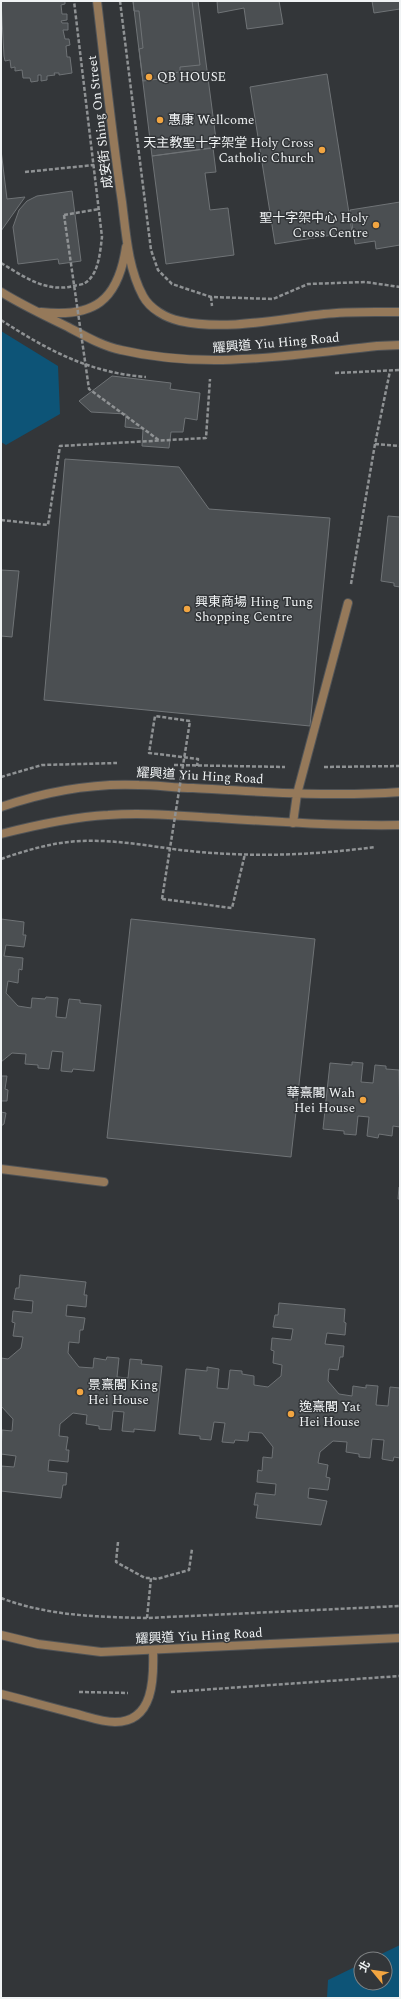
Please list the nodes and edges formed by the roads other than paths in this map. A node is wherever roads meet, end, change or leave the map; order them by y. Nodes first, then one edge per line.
1 (97, 1) edge
2 (127, 241) junction
3 (1, 292) edge
4 (34, 311) junction
5 (400, 312) edge
6 (400, 345) edge
7 (348, 603) road end
8 (400, 792) edge
9 (297, 794) junction
10 (1, 806) edge
11 (293, 823) junction
12 (400, 825) edge
13 (1, 834) edge
14 (1, 1169) edge
15 (104, 1182) dead end
16 (1, 1635) edge
17 (400, 1638) edge
18 (153, 1650) junction
19 (1, 1694) edge

1 - 2 street, 成安街 Shing On Street
2 - 4 street
2 - 5 street, 耀興道 Yiu Hing Road
3 - 4 street, 耀興道 Yiu Hing Road
4 - 6 street, 耀興道 Yiu Hing Road
7 - 9 street
8 - 9 street, 耀興道 Yiu Hing Road
9 - 10 street, 耀興道 Yiu Hing Road
9 - 11 street
11 - 12 street
11 - 13 street
14 - 15 street
16 - 18 street, 耀興道 Yiu Hing Road
17 - 18 street, 耀興道 Yiu Hing Road
18 - 19 street

